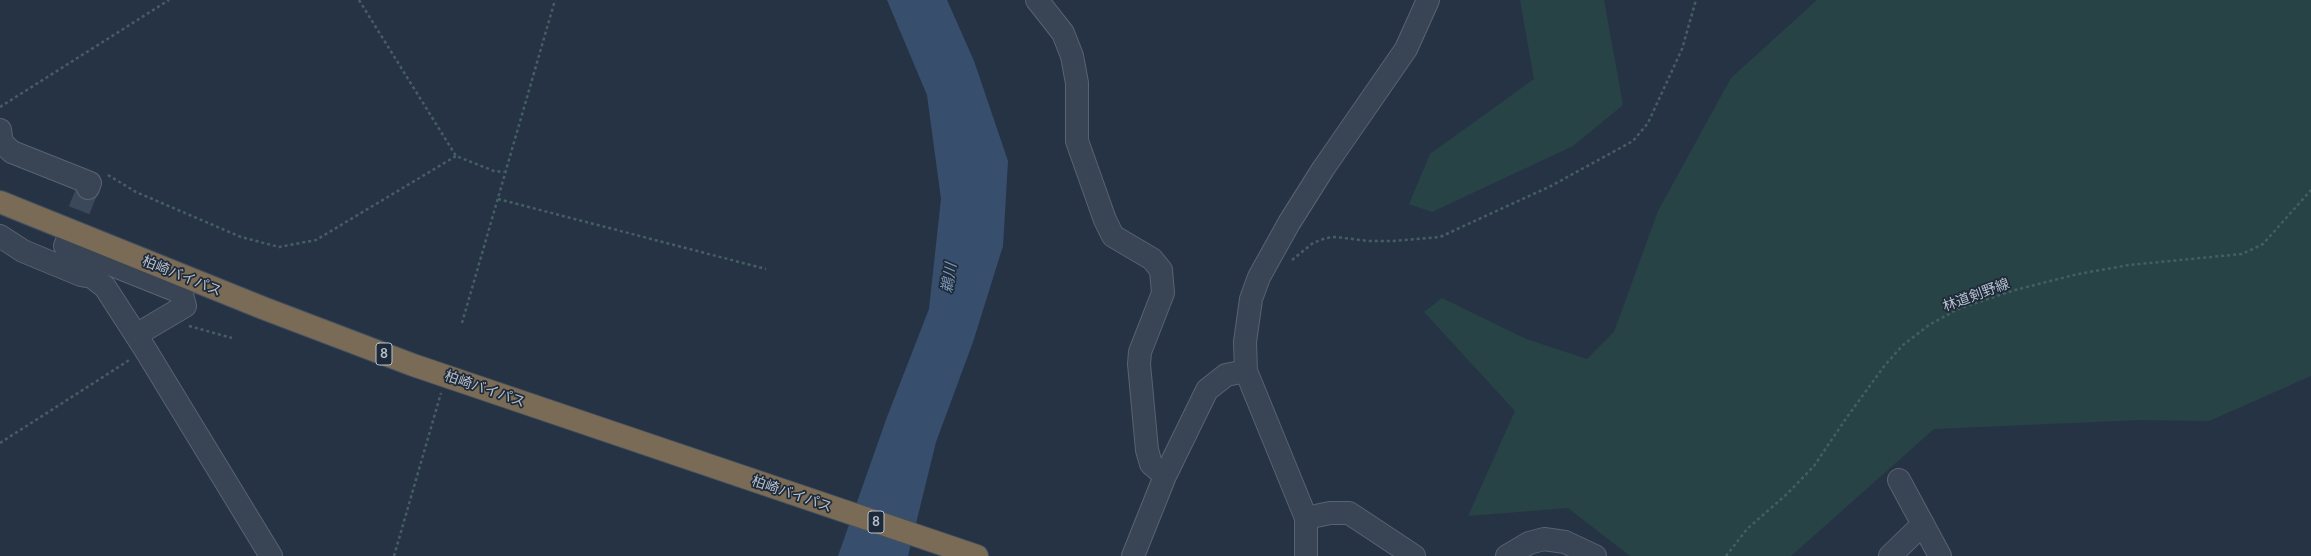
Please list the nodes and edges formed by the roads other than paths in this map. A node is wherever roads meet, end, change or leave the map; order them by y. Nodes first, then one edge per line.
1 (1037, 0) edge
2 (1428, 0) edge
3 (0, 130) edge
4 (88, 188) dead end
5 (0, 202) edge
6 (0, 236) edge
7 (67, 241) dead end
8 (141, 342) junction
9 (1246, 371) junction
10 (1165, 476) junction
11 (1899, 480) dead end
12 (1306, 518) junction
13 (1923, 524) junction
14 (271, 556) edge
15 (978, 556) edge
16 (1133, 556) edge
17 (1306, 556) edge
18 (1414, 556) edge
19 (1507, 556) edge
20 (1595, 556) edge
21 (1890, 556) edge
22 (1940, 556) edge

1 - 10 street
2 - 9 street
3 - 4 street
5 - 15 highway, 柏崎バイパス / 8
6 - 8 street
7 - 8 street
8 - 14 street
9 - 10 street
9 - 12 street
10 - 16 street
11 - 13 street
12 - 17 street
12 - 18 street
13 - 21 street
13 - 22 street
19 - 20 street

